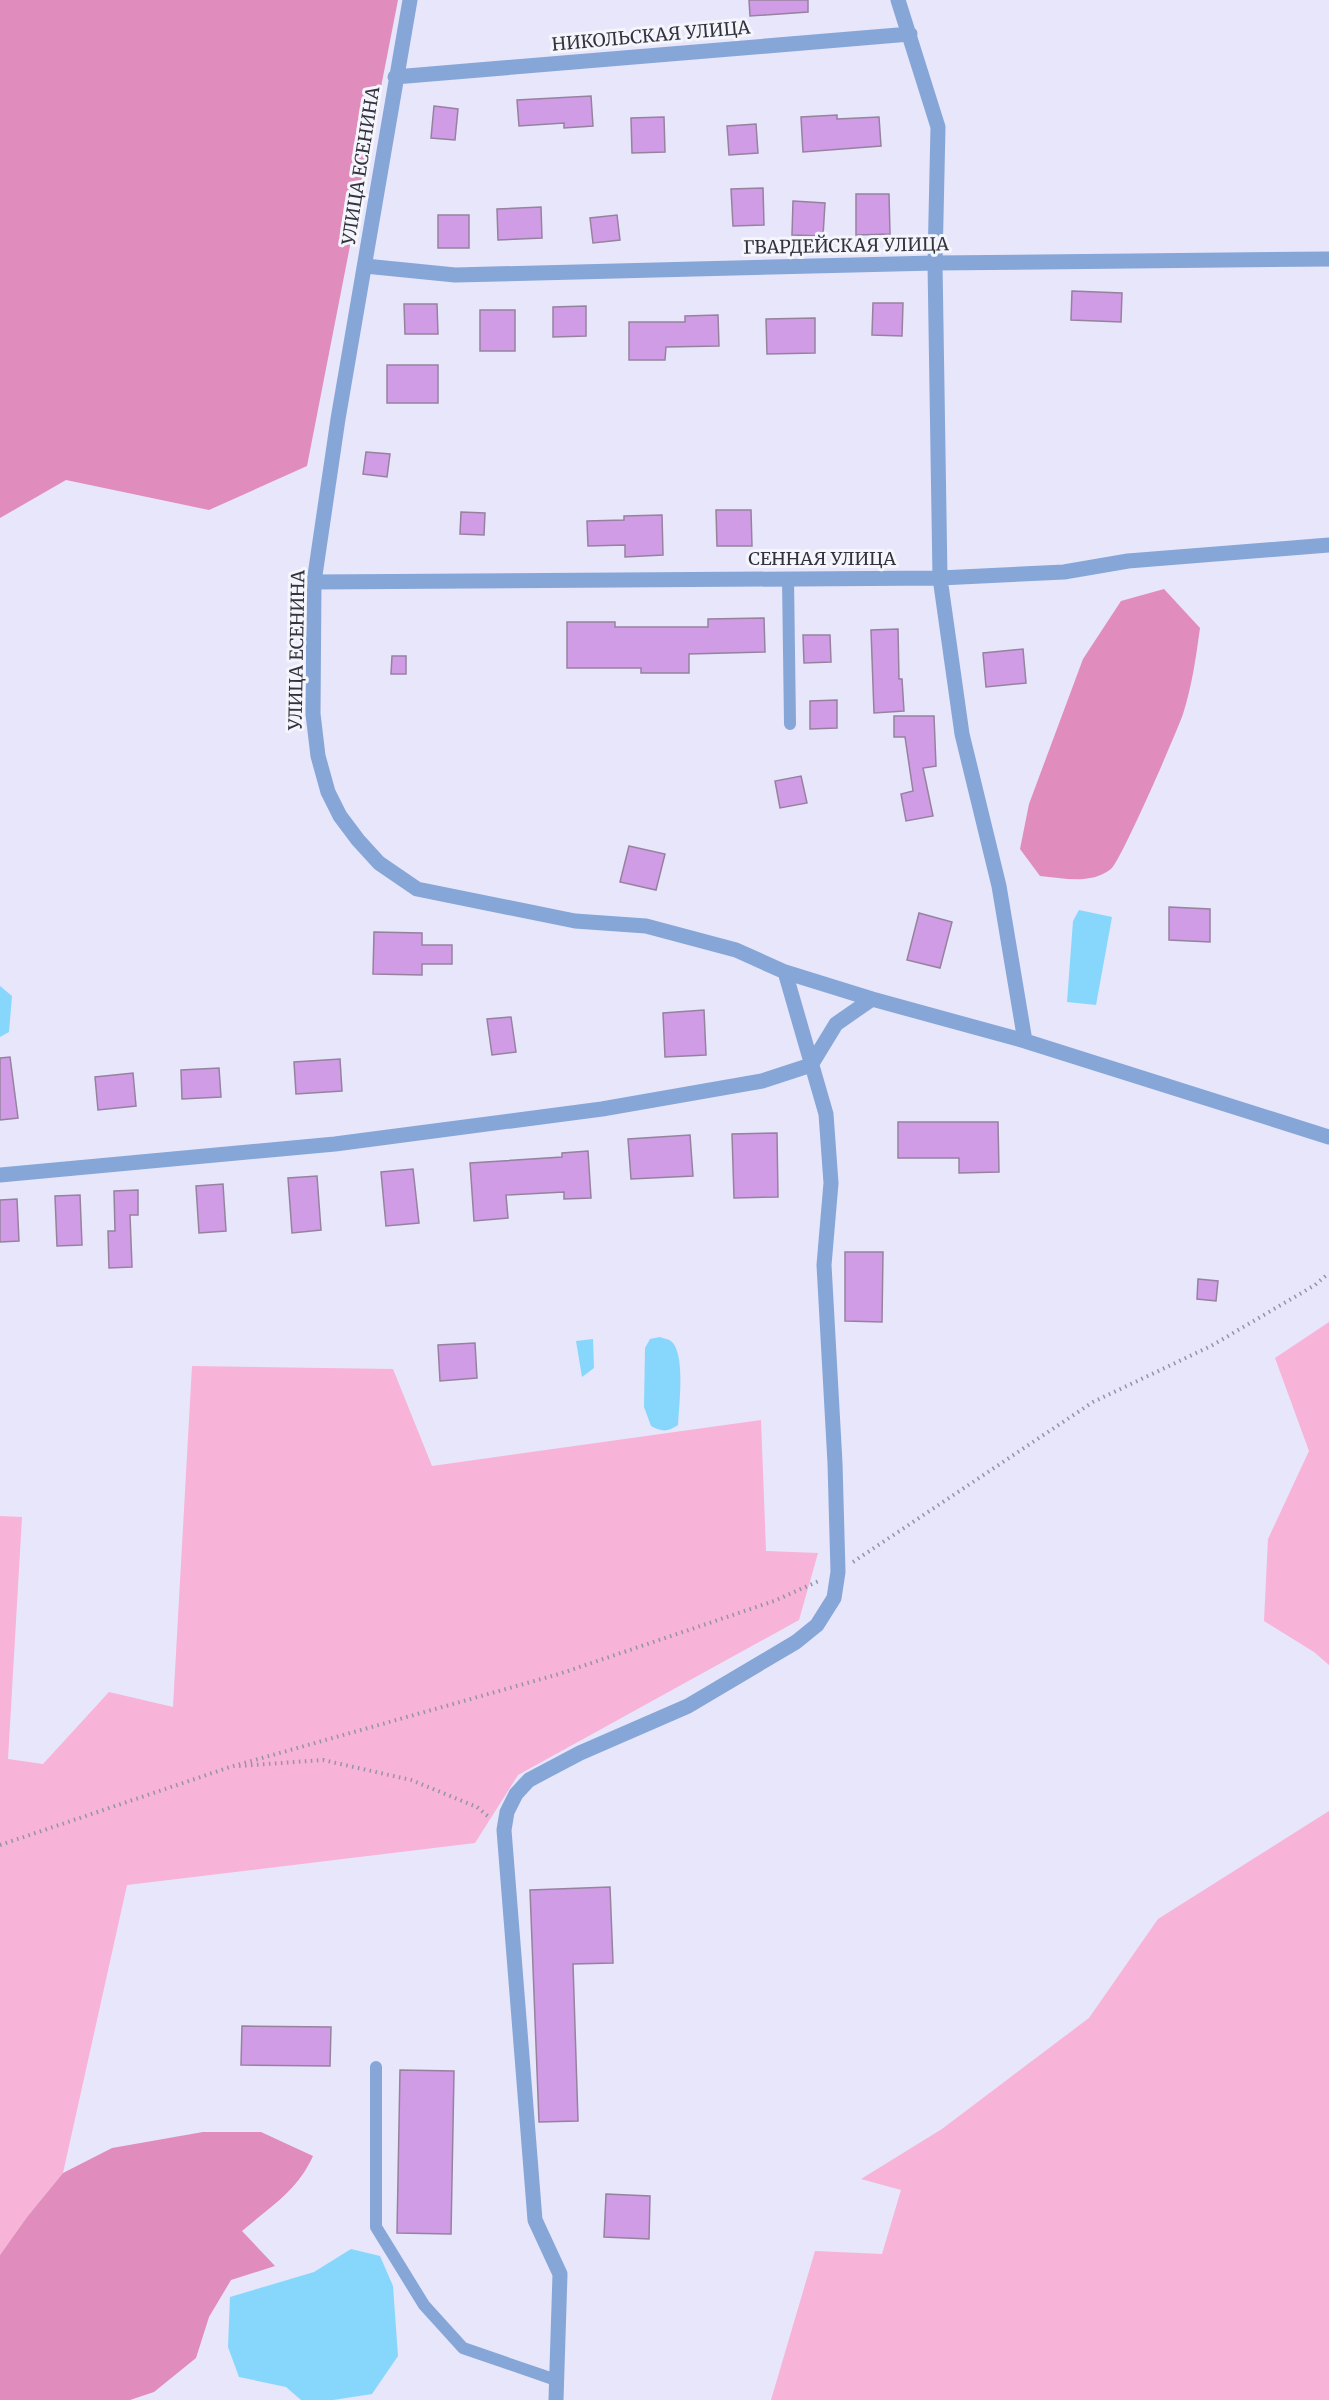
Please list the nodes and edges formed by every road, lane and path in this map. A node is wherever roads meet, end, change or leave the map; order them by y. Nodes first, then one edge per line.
1 (410, 0) edge
2 (898, 0) edge
3 (910, 34) junction
4 (395, 77) junction
5 (1329, 260) edge
6 (936, 263) junction
7 (365, 266) junction
8 (1329, 545) edge
9 (940, 578) junction
10 (788, 579) junction
11 (314, 582) junction
12 (790, 724) dead end
13 (785, 972) junction
14 (872, 999) junction
15 (1025, 1041) junction
16 (811, 1065) junction
17 (1329, 1137) edge
18 (0, 1175) edge
19 (1329, 1273) edge
20 (838, 1572) junction
21 (230, 1767) junction
22 (504, 1830) junction
23 (0, 1845) edge
24 (376, 2067) dead end
25 (556, 2380) junction
26 (556, 2400) edge

1 - 4 street, УЛИЦА ЕСЕНИНА
2 - 3 street
3 - 4 street, НИКОЛЬСКАЯ УЛИЦА
3 - 6 street
4 - 7 street, УЛИЦА ЕСЕНИНА
5 - 6 street, ГВАРДЕЙСКАЯ УЛИЦА
6 - 7 street, ГВАРДЕЙСКАЯ УЛИЦА
6 - 9 street
7 - 11 street, УЛИЦА ЕСЕНИНА
8 - 9 street, СЕННАЯ УЛИЦА
9 - 10 street, СЕННАЯ УЛИЦА
9 - 15 street
10 - 11 street, СЕННАЯ УЛИЦА
10 - 12 lane
11 - 13 street, УЛИЦА ЕСЕНИНА
13 - 14 street, УЛИЦА ЕСЕНИНА
13 - 16 street
14 - 15 street, УЛИЦА ЕСЕНИНА
14 - 16 street
15 - 17 street, УЛИЦА ЕСЕНИНА
16 - 18 street
16 - 20 street
19 - 20 path
20 - 21 path
20 - 22 street
21 - 22 path
21 - 23 path
22 - 25 street
24 - 25 lane
25 - 26 street

